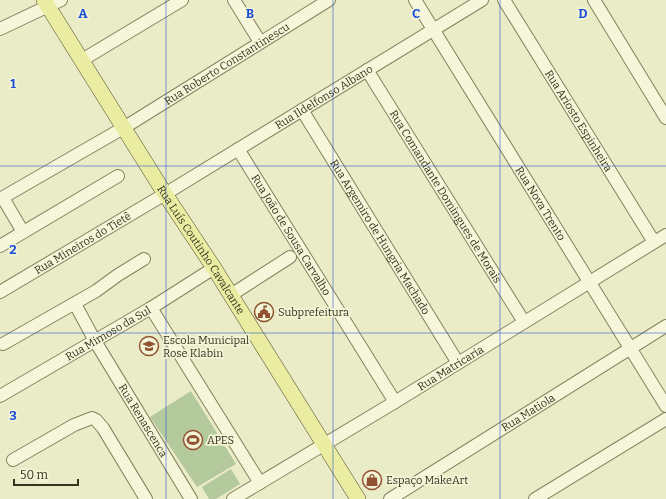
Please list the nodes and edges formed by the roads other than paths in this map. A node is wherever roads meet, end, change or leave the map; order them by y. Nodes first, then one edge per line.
1 (182, 0) edge
2 (234, 0) edge
3 (415, 0) edge
4 (482, 0) edge
5 (504, 0) edge
6 (594, 0) edge
7 (326, 1) edge
8 (51, 2) edge
9 (0, 29) edge
10 (433, 30) junction
11 (260, 42) junction
12 (82, 60) junction
13 (367, 70) junction
14 (302, 110) junction
15 (666, 118) edge
16 (125, 127) junction
17 (238, 149) junction
18 (118, 176) dead end
19 (165, 194) junction
20 (1, 198) edge
21 (23, 232) junction
22 (666, 235) edge
23 (654, 242) junction
24 (0, 246) edge
25 (290, 257) dead end
26 (144, 259) dead end
27 (214, 268) junction
28 (589, 282) junction
29 (0, 292) edge
30 (231, 295) junction
31 (76, 304) junction
32 (151, 308) junction
33 (524, 322) junction
34 (666, 326) edge
35 (95, 341) junction
36 (4, 344) dead end
37 (630, 348) junction
38 (458, 362) junction
39 (0, 396) edge
40 (395, 402) junction
41 (666, 406) edge
42 (666, 419) edge
43 (323, 444) junction
44 (13, 460) dead end
45 (260, 483) junction
46 (146, 499) edge
47 (191, 499) edge
48 (233, 499) edge
49 (358, 499) edge
50 (390, 499) edge
51 (535, 499) edge

1 - 12 street
2 - 11 street
3 - 10 street, Rua Nova Trento
4 - 10 street, Rua Ildelfonso Albano
5 - 23 street, Rua Ariosto Espinheira
6 - 15 street
7 - 11 street, Rua Roberto Constantinescu
8 - 9 street
8 - 12 main road, Rua Luís Coutinho Cavalcante
10 - 13 street, Rua Ildelfonso Albano
10 - 28 street, Rua Nova Trento
11 - 16 street, Rua Roberto Constantinescu
12 - 16 main road, Rua Luís Coutinho Cavalcante
13 - 14 street, Rua Ildelfonso Albano
13 - 33 street, Rua Comandante Domingues de Morais
14 - 17 street, Rua Ildelfonso Albano
14 - 38 street, Rua Argemiro de Hungria Machado
16 - 19 main road, Rua Luís Coutinho Cavalcante
16 - 20 street, Rua Roberto Constantinescu
17 - 19 street, Rua Ildelfonso Albano
17 - 40 street, Rua João de Sousa Carvalho
18 - 21 street
19 - 27 main road, Rua Luís Coutinho Cavalcante
19 - 29 street, Rua Mineiros do Tietê
20 - 21 street
21 - 24 street
22 - 23 street, Rua Matricaria
23 - 28 street, Rua Matricaria
25 - 30 street
26 - 31 street
27 - 30 main road, Rua Luís Coutinho Cavalcante
27 - 32 street, Rua Mimoso da Sul
28 - 33 street, Rua Matricaria
28 - 37 street, Rua Nova Trento
30 - 43 main road, Rua Luís Coutinho Cavalcante
31 - 35 street, Rua Renascenca
31 - 36 street
32 - 35 street, Rua Mimoso da Sul
32 - 45 street
33 - 38 street, Rua Matricaria
34 - 37 street, Rua Matiola
35 - 39 street, Rua Mimoso da Sul
35 - 47 street, Rua Renascenca
37 - 41 street, Rua Nova Trento
37 - 50 street, Rua Matiola
38 - 40 street, Rua Matricaria
40 - 43 street, Rua Matricaria
42 - 51 street
43 - 45 street, Rua Matricaria
43 - 49 main road, Rua Luís Coutinho Cavalcante
44 - 46 street
45 - 48 street, Rua Matricaria

